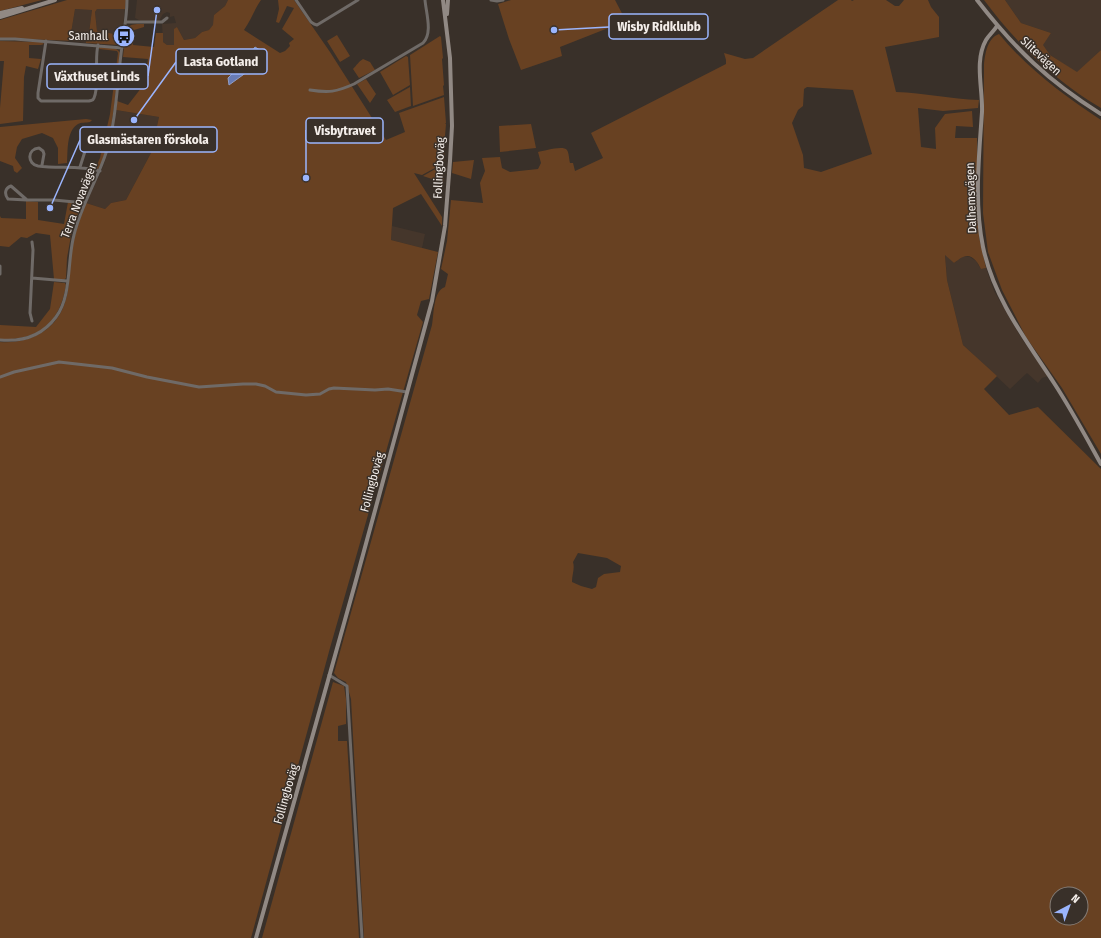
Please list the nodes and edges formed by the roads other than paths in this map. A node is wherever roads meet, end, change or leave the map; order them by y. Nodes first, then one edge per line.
1 (55, 0) edge
2 (127, 0) edge
3 (296, 0) edge
4 (358, 0) edge
5 (425, 0) edge
6 (443, 0) edge
7 (448, 0) edge
8 (491, 0) edge
9 (503, 0) edge
10 (977, 0) edge
11 (46, 3) junction
12 (0, 13) edge
13 (0, 17) edge
14 (167, 18) dead end
15 (126, 22) junction
16 (446, 22) junction
17 (997, 26) junction
18 (0, 39) edge
19 (46, 41) junction
20 (98, 46) junction
21 (122, 48) junction
22 (310, 90) dead end
23 (1101, 114) edge
24 (86, 138) dead end
25 (42, 165) junction
26 (80, 167) junction
27 (100, 171) junction
28 (27, 200) junction
29 (85, 203) junction
30 (32, 242) dead end
31 (0, 266) edge
32 (0, 274) edge
33 (32, 278) junction
34 (67, 281) junction
35 (32, 321) dead end
36 (0, 340) edge
37 (0, 377) edge
38 (407, 392) junction
39 (1101, 464) edge
40 (330, 675) junction
41 (256, 938) edge
42 (362, 938) edge

1 - 11 main road
2 - 15 street, Terra Novavägen
3 - 4 street
5 - 22 street
6 - 16 main road, Follingboväg
7 - 16 main road, Follingboväg
8 - 9 street
10 - 17 main road, Slitevägen
11 - 12 main road
11 - 13 main road
14 - 15 street
15 - 21 street, Terra Novavägen
16 - 38 main road, Follingboväg
17 - 23 main road, Slitevägen
17 - 39 main road, Dalhemsvägen
18 - 19 street
19 - 20 street
19 - 20 street
20 - 21 street
21 - 27 street, Terra Novavägen
24 - 26 street
25 - 25 street
25 - 26 street
26 - 27 street
27 - 29 street, Terra Novavägen
28 - 28 street
28 - 29 street
29 - 34 street, Terra Novavägen
30 - 33 street
31 - 32 street
33 - 34 street
33 - 35 street
34 - 36 street, Terra Novavägen
37 - 38 street
38 - 40 main road, Follingboväg
40 - 41 main road, Follingboväg
40 - 42 street

